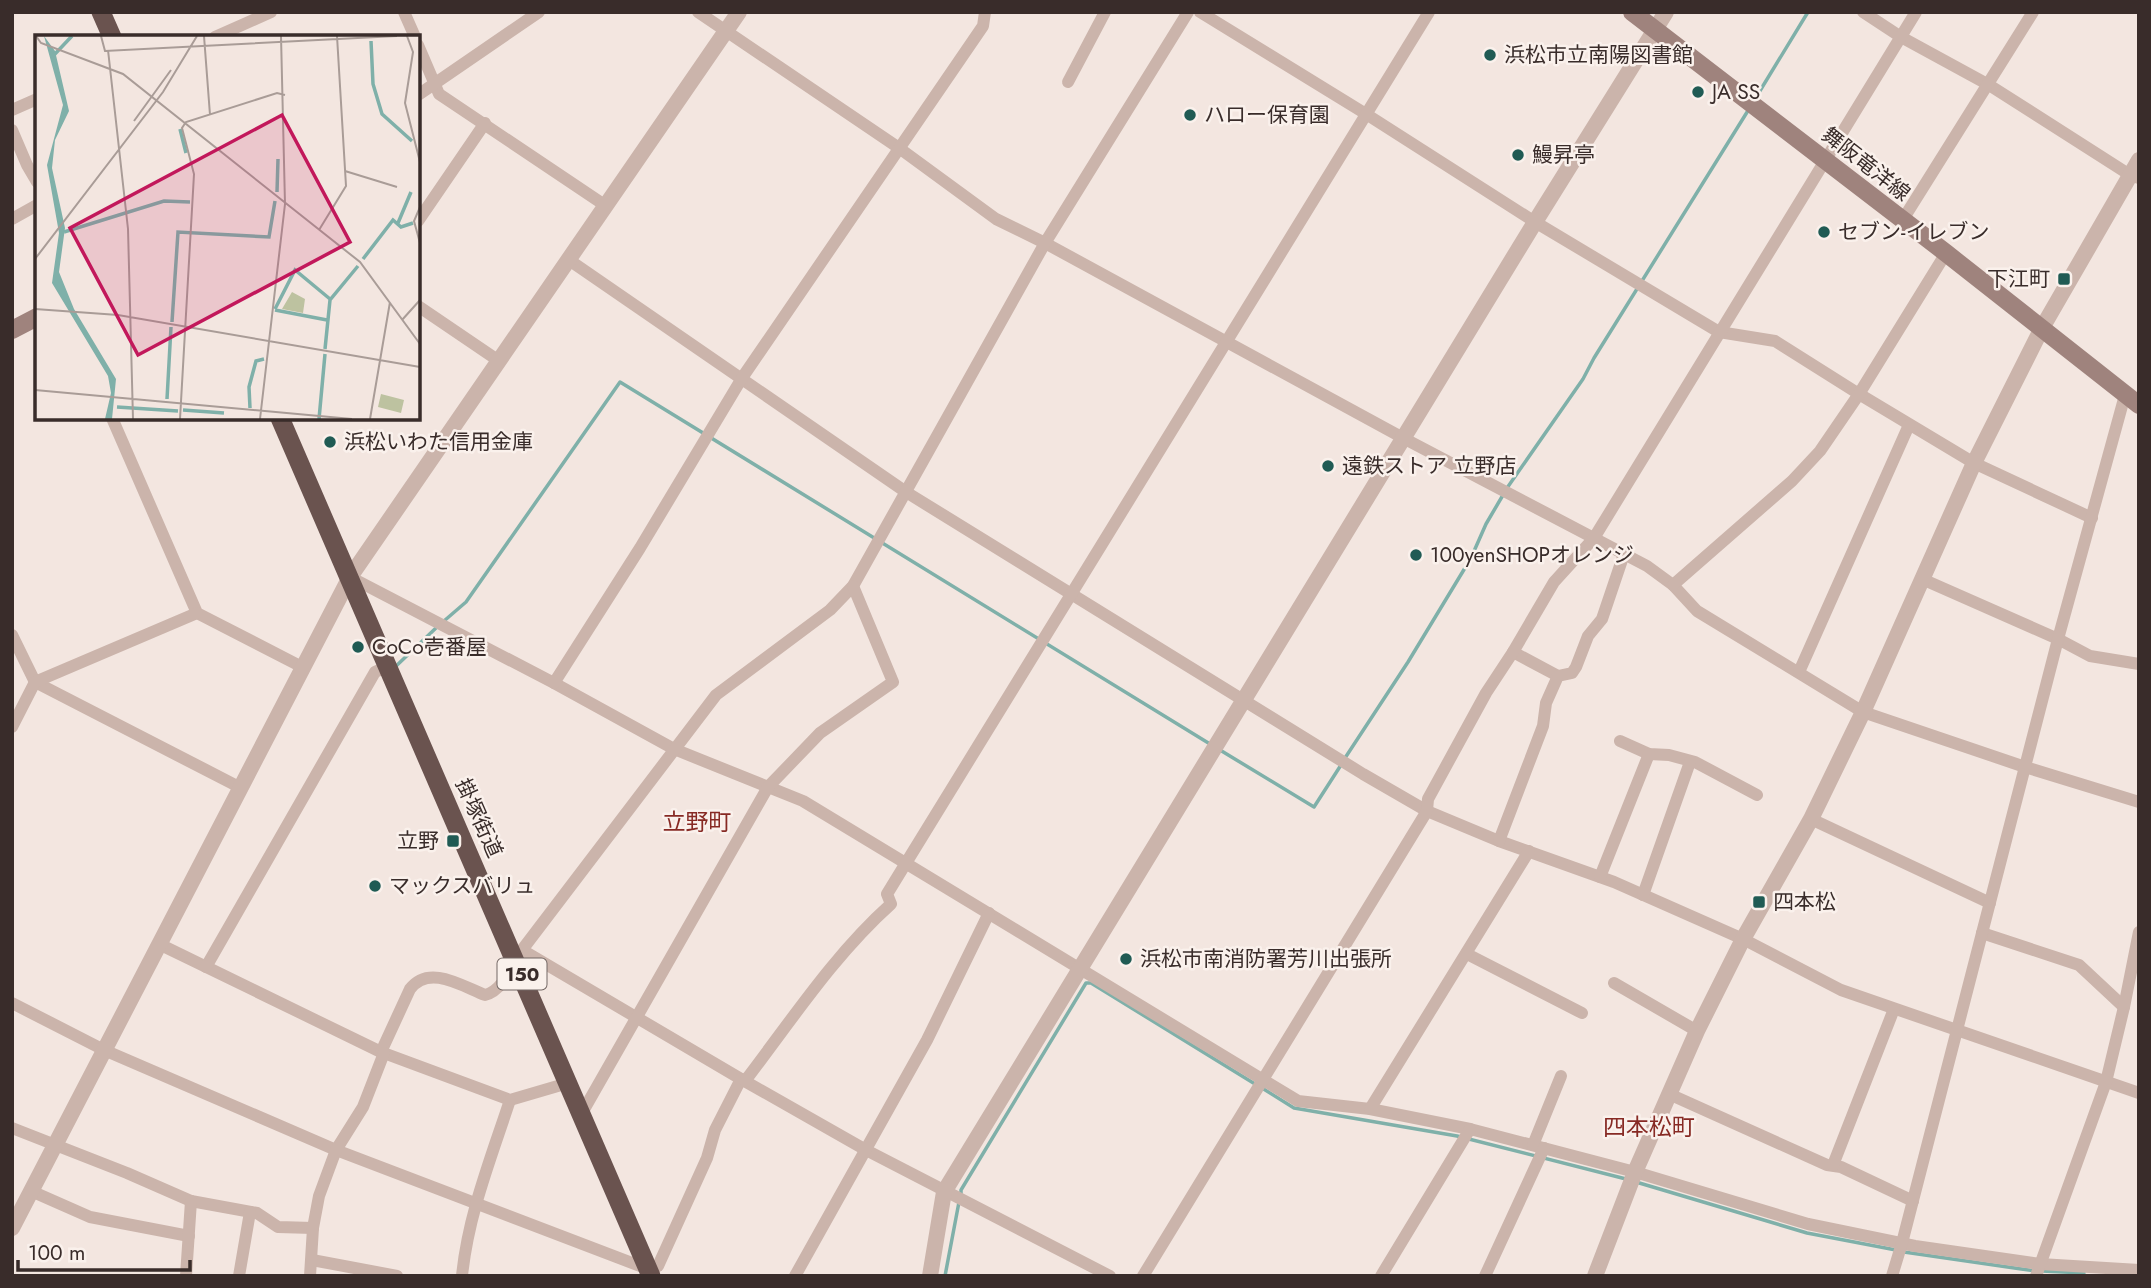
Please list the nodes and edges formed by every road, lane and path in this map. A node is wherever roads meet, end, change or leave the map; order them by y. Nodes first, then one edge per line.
1 (100, 12) edge
2 (271, 12) edge
3 (404, 12) edge
4 (539, 12) edge
5 (698, 12) edge
6 (739, 12) edge
7 (985, 12) edge
8 (1105, 12) edge
9 (1188, 12) edge
10 (1200, 12) edge
11 (1429, 12) edge
12 (1632, 12) edge
13 (1666, 12) edge
14 (1863, 12) edge
15 (1916, 12) edge
16 (2033, 12) edge
17 (1655, 30) junction
18 (726, 31) junction
19 (111, 35) edge
20 (219, 35) edge
21 (414, 35) edge
22 (1901, 37) junction
23 (420, 51) edge
24 (1068, 82) dead end
25 (435, 85) junction
26 (1989, 85) junction
27 (420, 94) edge
28 (35, 100) edge
29 (12, 110) edge
30 (1366, 114) junction
31 (485, 123) junction
32 (12, 130) edge
33 (900, 148) junction
34 (1826, 162) junction
35 (2136, 171) edge
36 (35, 179) edge
37 (35, 206) edge
38 (607, 206) junction
39 (420, 218) edge
40 (12, 219) edge
41 (1902, 221) junction
42 (1535, 222) junction
43 (1045, 243) junction
44 (1946, 253) junction
45 (569, 260) junction
46 (420, 307) edge
47 (35, 318) edge
48 (2042, 328) junction
49 (12, 330) edge
50 (1719, 332) junction
51 (1227, 342) junction
52 (499, 361) junction
53 (743, 378) junction
54 (1859, 394) junction
55 (2134, 398) edge
56 (113, 420) edge
57 (281, 420) edge
58 (1909, 425) junction
59 (1405, 439) junction
60 (1974, 463) junction
61 (906, 492) junction
62 (2092, 518) junction
63 (1594, 538) junction
64 (1624, 554) junction
65 (350, 577) junction
66 (1923, 579) junction
67 (1673, 585) junction
68 (853, 586) junction
69 (1072, 596) junction
70 (197, 613) junction
71 (12, 635) edge
72 (2058, 639) junction
73 (1513, 652) junction
74 (2139, 664) edge
75 (304, 668) junction
76 (389, 669) junction
77 (1798, 672) junction
78 (1558, 676) junction
79 (35, 682) junction
80 (554, 683) junction
81 (1244, 701) junction
82 (1863, 712) junction
83 (12, 727) edge
84 (1620, 741) dead end
85 (674, 749) junction
86 (1649, 754) junction
87 (1690, 762) junction
88 (2025, 767) junction
89 (768, 787) junction
90 (241, 788) junction
91 (1758, 795) dead end
92 (2139, 802) edge
93 (1427, 811) junction
94 (1811, 819) junction
95 (1499, 841) junction
96 (1529, 851) junction
97 (906, 863) junction
98 (1600, 877) junction
99 (1643, 895) junction
100 (1990, 903) junction
101 (989, 913) junction
102 (2139, 932) edge
103 (1982, 933) junction
104 (1743, 939) junction
105 (159, 944) junction
106 (1467, 954) junction
107 (519, 955) junction
108 (206, 967) junction
109 (1080, 969) junction
110 (1614, 983) dead end
111 (12, 1003) edge
112 (2124, 1007) junction
113 (1894, 1009) junction
114 (1582, 1013) dead end
115 (636, 1018) junction
116 (1697, 1031) junction
117 (1956, 1031) junction
118 (104, 1049) junction
119 (382, 1052) junction
120 (1561, 1076) dead end
121 (743, 1080) junction
122 (2106, 1082) junction
123 (568, 1083) junction
124 (1260, 1084) junction
125 (2139, 1093) edge
126 (1669, 1094) junction
127 (510, 1100) junction
128 (1370, 1109) junction
129 (582, 1113) junction
130 (12, 1128) edge
131 (1470, 1129) junction
132 (55, 1144) junction
133 (1539, 1146) junction
134 (336, 1150) junction
135 (866, 1150) junction
136 (1833, 1166) junction
137 (1634, 1172) junction
138 (31, 1191) junction
139 (944, 1192) junction
140 (191, 1201) junction
141 (1913, 1201) junction
142 (475, 1204) junction
143 (250, 1212) junction
144 (12, 1228) edge
145 (313, 1228) junction
146 (188, 1236) junction
147 (1902, 1243) junction
148 (312, 1260) junction
149 (2038, 1270) edge
150 (2139, 1270) edge
151 (650, 1272) edge
152 (186, 1276) edge
153 (239, 1276) edge
154 (310, 1276) edge
155 (397, 1276) edge
156 (462, 1276) edge
157 (795, 1276) edge
158 (929, 1276) edge
159 (1110, 1276) edge
160 (1143, 1276) edge
161 (1381, 1276) edge
162 (1485, 1276) edge
163 (1595, 1276) edge
164 (1892, 1276) edge

1 - 19 highway
2 - 20 street
3 - 21 street
4 - 25 street
5 - 18 street
6 - 18 street
7 - 33 street
8 - 24 street
9 - 43 street
10 - 30 street
11 - 30 street
12 - 17 main road, 舞阪竜洋線
13 - 17 street
14 - 22 street
15 - 22 street
16 - 26 street
17 - 34 main road, 舞阪竜洋線
17 - 42 street
18 - 33 street
18 - 38 street
22 - 26 street
22 - 34 street
23 - 25 street
25 - 27 street
25 - 31 street
26 - 35 street
26 - 41 street
28 - 29 street
30 - 42 street
30 - 51 street
31 - 38 street
31 - 39 street
32 - 36 street
33 - 43 street
33 - 53 street
34 - 41 main road, 舞阪竜洋線
34 - 50 street
35 - 48 street
37 - 40 street
38 - 45 street
41 - 44 main road, 舞阪竜洋線
42 - 50 street
42 - 59 street
43 - 51 street
43 - 61 street
44 - 48 main road, 舞阪竜洋線
44 - 54 street
45 - 52 street
45 - 53 street
46 - 52 street
47 - 49 main road
48 - 55 main road, 舞阪竜洋線
48 - 60 street
50 - 54 street
50 - 63 street
51 - 59 street
51 - 69 street
52 - 65 street
53 - 61 street
53 - 80 street
54 - 58 street
54 - 67 street
55 - 62 street
56 - 70 street
57 - 65 highway, 掛塚街道 / 150
58 - 60 street
58 - 77 street
59 - 63 street
59 - 81 street
60 - 62 street
60 - 66 street
61 - 68 street
61 - 69 street
62 - 72 street
63 - 64 street
63 - 73 street
64 - 67 street
64 - 78 street
65 - 75 street
65 - 76 highway, 掛塚街道 / 150
65 - 80 street
66 - 72 street
66 - 82 street
67 - 77 street
68 - 85 street
68 - 89 street
69 - 81 street
69 - 97 street
70 - 75 street
70 - 79 street
71 - 79 street
72 - 74 street
72 - 88 street
73 - 78 street
73 - 93 street
75 - 90 street
76 - 107 highway, 掛塚街道 / 150
76 - 108 street
77 - 82 street
78 - 95 street
79 - 83 street
79 - 90 street
80 - 85 street
81 - 93 street
81 - 109 street
82 - 88 street
82 - 94 street
84 - 86 street
85 - 89 street
85 - 107 street
86 - 87 street
86 - 98 street
87 - 91 street
87 - 99 street
88 - 92 street
88 - 100 street
89 - 97 street
89 - 115 street
90 - 105 street
93 - 95 street
93 - 124 street
94 - 100 street
94 - 104 street
95 - 96 street
96 - 98 street
96 - 106 street
97 - 101 street
97 - 121 street
98 - 99 street
99 - 104 street
100 - 103 street
101 - 109 street
101 - 135 street
102 - 112 street
103 - 112 street
103 - 117 street
104 - 113 street
104 - 116 street
105 - 108 street
105 - 118 street
106 - 114 street
106 - 128 street
107 - 115 street
107 - 119 street
107 - 123 highway, 掛塚街道 / 150
108 - 119 street
109 - 124 street
109 - 139 street
110 - 116 street
111 - 118 street
112 - 122 street
113 - 117 street
113 - 136 street
115 - 121 street
115 - 129 street
116 - 126 street
117 - 122 street
117 - 141 street
118 - 132 street
118 - 134 street
119 - 127 street
119 - 134 street
120 - 133 street
121 - 135 street
121 - 151 street
122 - 125 street
122 - 149 street
123 - 127 street
123 - 129 highway, 掛塚街道 / 150
124 - 128 street
124 - 160 street
126 - 136 street
126 - 137 street
127 - 142 street
128 - 131 street
129 - 151 highway, 掛塚街道 / 150
130 - 132 street
131 - 133 street
131 - 161 street
132 - 138 street
132 - 140 street
133 - 137 street
133 - 162 street
134 - 142 street
134 - 145 street
135 - 139 street
135 - 157 street
136 - 141 street
137 - 147 street
137 - 163 street
138 - 144 street
138 - 146 street
139 - 158 street
139 - 159 street
140 - 143 street
140 - 146 street
141 - 147 street
142 - 151 street
142 - 156 street
143 - 145 street
143 - 153 street
145 - 148 street
146 - 152 street
147 - 149 street
147 - 164 street
148 - 154 street
148 - 155 street
149 - 150 street

